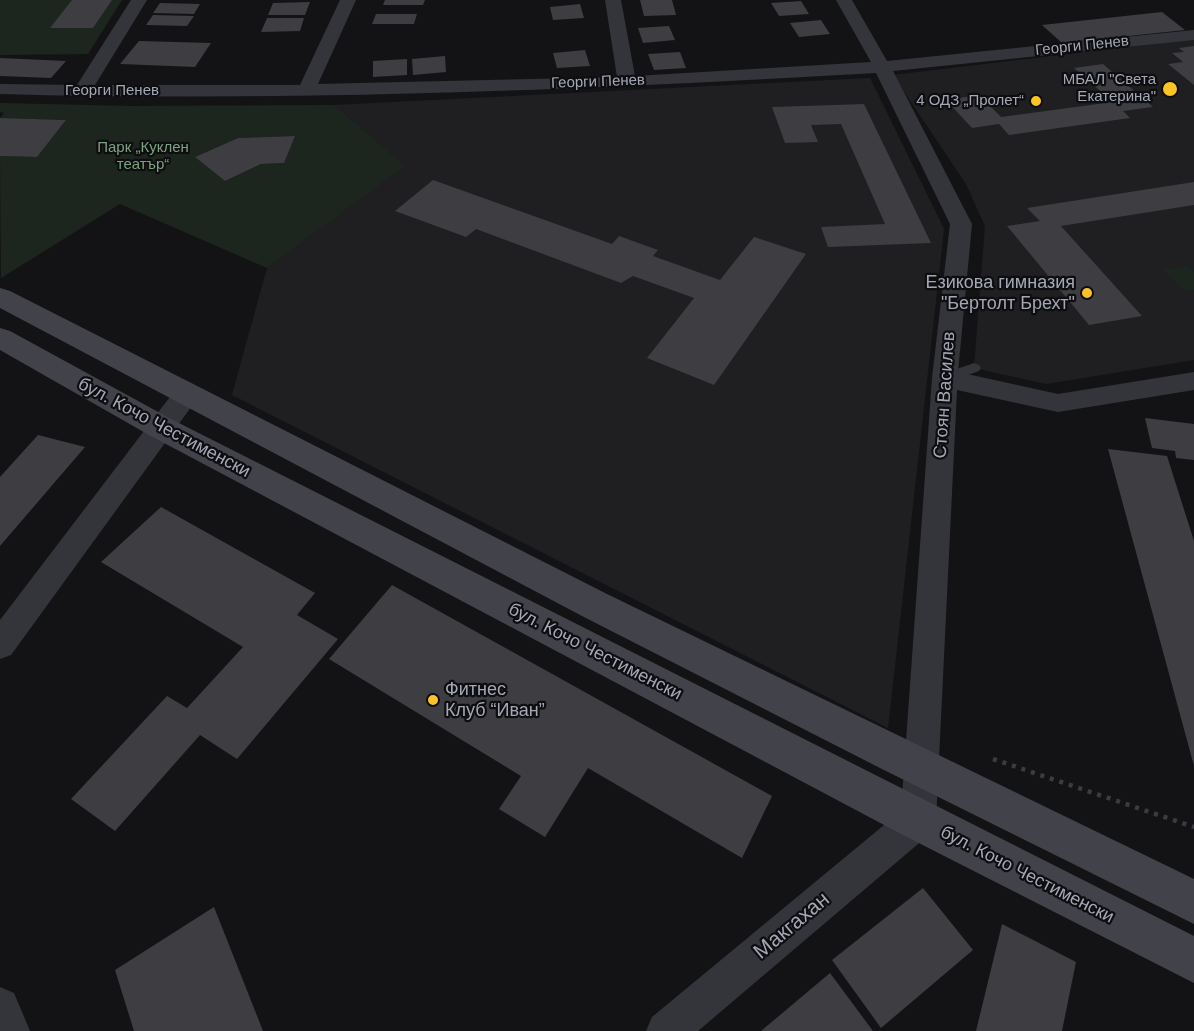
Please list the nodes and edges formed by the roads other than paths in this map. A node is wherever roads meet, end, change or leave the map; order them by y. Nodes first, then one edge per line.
1 (139, 0) edge
2 (348, 0) edge
3 (614, 0) edge
4 (844, 0) edge
5 (1194, 35) edge
6 (882, 67) junction
7 (627, 82) junction
8 (0, 89) edge
9 (306, 90) junction
10 (83, 91) junction
11 (0, 297) edge
12 (0, 338) edge
13 (974, 368) dead end
14 (945, 378) junction
15 (1194, 381) edge
16 (185, 396) junction
17 (160, 427) junction
18 (0, 645) edge
19 (922, 770) junction
20 (918, 820) junction
21 (1194, 902) edge
22 (1194, 960) edge
23 (0, 1007) edge
24 (683, 1025) edge
25 (10, 1031) edge

1 - 10 street
2 - 9 street
3 - 7 street
4 - 6 street, Стоян Василев
5 - 6 street, Георги Пенев
6 - 7 street, Георги Пенев
6 - 14 street, Стоян Василев
7 - 9 street, Георги Пенев
8 - 10 street, Георги Пенев
9 - 10 street, Георги Пенев
11 - 16 street
12 - 17 street, бул. Кочо Честименски
13 - 14 lane
14 - 15 street
14 - 19 street, Стоян Василев
16 - 17 street
16 - 19 street
17 - 18 street
17 - 20 street, бул. Кочо Честименски
19 - 20 street, Стоян Василев
19 - 21 street
20 - 22 street, бул. Кочо Честименски
20 - 24 street, Макгахан
23 - 25 street

